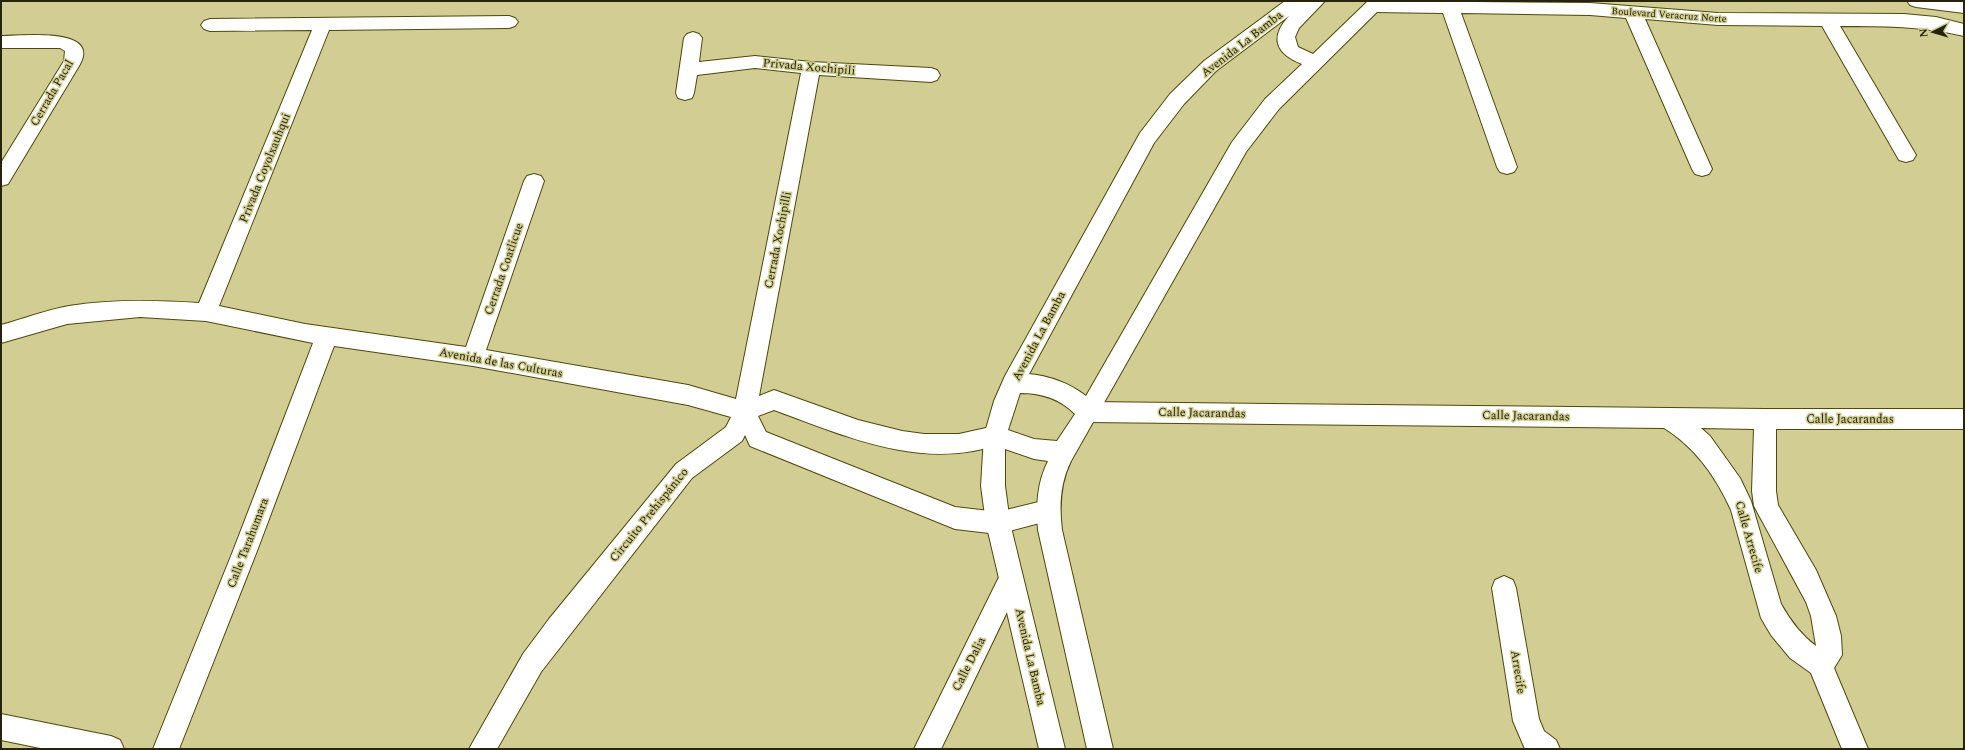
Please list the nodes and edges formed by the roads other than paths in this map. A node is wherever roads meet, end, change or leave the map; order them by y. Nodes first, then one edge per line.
1 (1297, 1) edge
2 (1316, 1) edge
3 (1916, 1) edge
4 (1376, 3) edge
5 (1450, 7) junction
6 (1964, 7) edge
7 (1633, 13) junction
8 (1828, 20) junction
9 (509, 22) dead end
10 (323, 24) junction
11 (210, 25) dead end
12 (1964, 30) edge
13 (693, 38) dead end
14 (1, 42) edge
15 (1314, 62) junction
16 (810, 68) junction
17 (688, 70) junction
18 (931, 75) dead end
19 (685, 93) dead end
20 (1906, 155) dead end
21 (1508, 167) dead end
22 (1702, 169) dead end
23 (1, 179) edge
24 (534, 181) dead end
25 (206, 312) junction
26 (1, 334) edge
27 (327, 336) junction
28 (473, 357) junction
29 (1013, 383) junction
30 (745, 411) junction
31 (1088, 412) junction
32 (1666, 417) junction
33 (1765, 419) junction
34 (1964, 419) edge
35 (994, 436) junction
36 (1062, 452) junction
37 (1047, 511) junction
38 (998, 523) junction
39 (1012, 579) junction
40 (1504, 588) dead end
41 (1820, 664) junction
42 (1, 727) edge
43 (111, 749) edge
44 (166, 749) edge
45 (482, 749) edge
46 (927, 749) edge
47 (1052, 749) edge
48 (1100, 749) edge
49 (1547, 749) edge
50 (1855, 749) edge

1 - 29 street, Avenida La Bamba
2 - 15 street
3 - 6 street
4 - 5 street, Boulevard Veracruz Norte
4 - 15 street
5 - 7 street, Boulevard Veracruz Norte
5 - 21 street
7 - 8 street, Boulevard Veracruz Norte
7 - 22 street
8 - 12 street, Boulevard Veracruz Norte
8 - 20 street
9 - 10 street
10 - 11 street
10 - 25 street, Privada Coyolxauhqui
13 - 17 street
14 - 23 street, Cerrada Pacal
15 - 31 street
16 - 17 street, Privada Xochipili
16 - 18 street, Privada Xochipili
16 - 30 street, Cerrada Xochipilli
17 - 19 street
24 - 28 street, Cerrada Coatlicue
25 - 26 street, Avenida de las Culturas
25 - 27 street, Avenida de las Culturas
27 - 28 street, Avenida de las Culturas
27 - 44 street, Calle Tarahumara
28 - 30 street, Avenida de las Culturas
29 - 31 street
29 - 35 street, Avenida La Bamba
30 - 35 street
30 - 38 street
30 - 45 street, Circuito Prehispánico
31 - 32 street, Calle Jacarandas
31 - 36 street
32 - 33 street, Calle Jacarandas
32 - 41 street, Calle Arrecife
33 - 34 street, Calle Jacarandas
33 - 41 street
35 - 36 street
35 - 38 street, Avenida La Bamba
36 - 37 street
37 - 38 street
37 - 48 street
38 - 39 street, Avenida La Bamba
39 - 46 street, Calle Dalia
39 - 47 street, Avenida La Bamba
40 - 49 street, Arrecife
41 - 50 street
42 - 43 street

